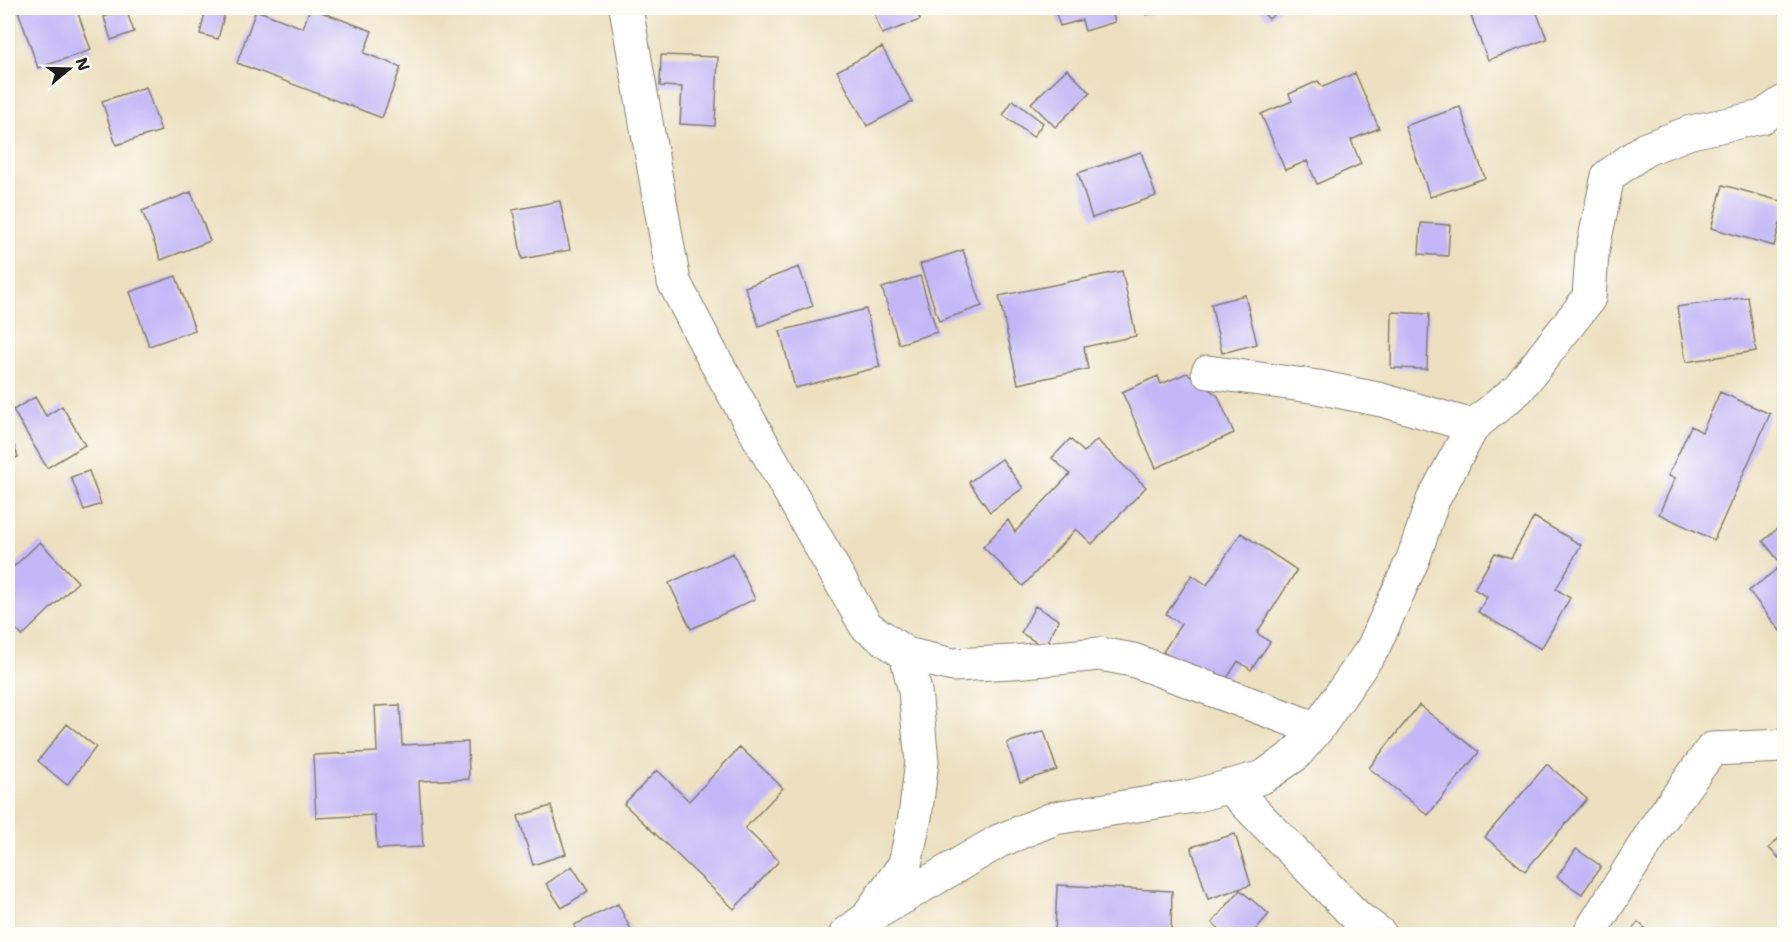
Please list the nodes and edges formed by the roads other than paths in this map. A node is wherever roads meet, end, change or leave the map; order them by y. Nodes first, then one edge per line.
1 (626, 8) edge
2 (1785, 102) edge
3 (1208, 372) dead end
4 (1473, 426) junction
5 (906, 654) junction
6 (1317, 729) junction
7 (1785, 746) edge
8 (1229, 786) junction
9 (856, 927) edge
10 (1380, 934) edge
11 (1589, 934) edge

1 - 5 street
2 - 4 street
3 - 4 street
4 - 6 street
5 - 6 street
5 - 9 street
6 - 8 street
7 - 11 street
8 - 9 street
8 - 10 street

